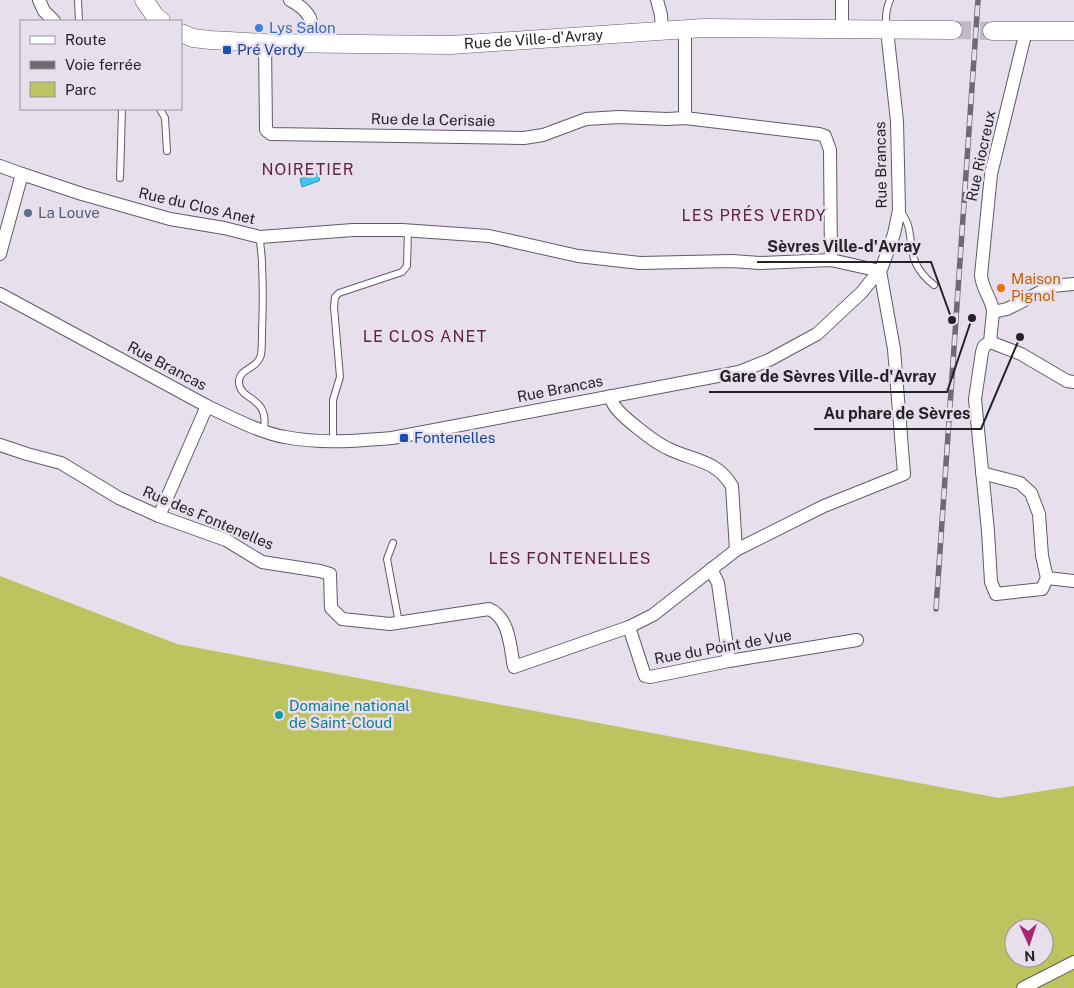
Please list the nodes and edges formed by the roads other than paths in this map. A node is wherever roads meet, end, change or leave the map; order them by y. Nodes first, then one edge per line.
1 (39, 0) edge
2 (78, 0) edge
3 (290, 0) edge
4 (657, 0) edge
5 (842, 0) edge
6 (890, 0) edge
7 (53, 20) edge
8 (79, 20) edge
9 (685, 29) junction
10 (662, 30) junction
11 (842, 30) junction
12 (888, 30) junction
13 (953, 30) tunnel mouth
14 (992, 31) tunnel mouth
15 (1026, 31) junction
16 (1074, 31) edge
17 (182, 33) edge
18 (265, 43) junction
19 (314, 44) junction
20 (122, 110) edge
21 (161, 110) edge
22 (686, 118) junction
23 (167, 151) dead end
24 (0, 166) edge
25 (22, 174) junction
26 (120, 178) dead end
27 (899, 210) junction
28 (408, 230) junction
29 (260, 237) junction
30 (0, 254) edge
31 (831, 260) junction
32 (880, 271) junction
33 (1074, 284) edge
34 (934, 285) dead end
35 (0, 294) edge
36 (993, 312) junction
37 (990, 342) junction
38 (1074, 382) edge
39 (611, 396) junction
40 (207, 406) junction
41 (264, 430) junction
42 (333, 441) junction
43 (0, 445) edge
44 (982, 473) junction
45 (159, 516) junction
46 (393, 543) dead end
47 (736, 550) junction
48 (711, 568) junction
49 (1047, 578) junction
50 (1074, 581) edge
51 (399, 623) junction
52 (629, 627) junction
53 (857, 640) dead end
54 (729, 661) junction
55 (1074, 962) edge
56 (1023, 988) edge

1 - 7 street
2 - 8 lane
3 - 19 street
4 - 10 street
5 - 11 street
6 - 12 lane
9 - 10 main road, Rue de Ville-d'Avray
9 - 11 main road, Rue de Ville-d'Avray
9 - 22 street
10 - 19 main road, Rue de Ville-d'Avray
11 - 12 main road, Rue de Ville-d'Avray
12 - 13 main road, Rue de Ville-d'Avray
12 - 27 street, Rue Brancas
14 - 15 main road
15 - 16 main road
15 - 36 street, Rue Riocreux
17 - 18 main road, Rue de Ville-d'Avray
18 - 19 main road, Rue de Ville-d'Avray
18 - 22 street, Rue de la Cerisaie
20 - 26 lane
21 - 23 lane
22 - 31 street
24 - 25 street, Rue du Clos Anet
25 - 29 street, Rue du Clos Anet
25 - 30 street
27 - 32 street, Rue Brancas
27 - 34 lane
28 - 29 street, Rue du Clos Anet
28 - 31 street, Rue du Clos Anet
28 - 42 lane
29 - 41 lane
31 - 32 street, Rue du Clos Anet
32 - 39 street, Rue Brancas
32 - 47 street
33 - 36 street
35 - 40 street, Rue Brancas
36 - 37 street
37 - 38 street
37 - 44 street
39 - 42 street, Rue Brancas
39 - 47 street
40 - 41 street, Rue Brancas
40 - 45 street
41 - 42 street, Rue Brancas
43 - 45 street, Rue des Fontenelles
44 - 49 street
44 - 49 street
45 - 51 street, Rue des Fontenelles
46 - 51 lane
47 - 48 street
48 - 52 street
48 - 54 street
49 - 50 street
51 - 52 street, Rue des Fontenelles
52 - 54 street, Rue du Point de Vue
53 - 54 street, Rue du Point de Vue
55 - 56 street

